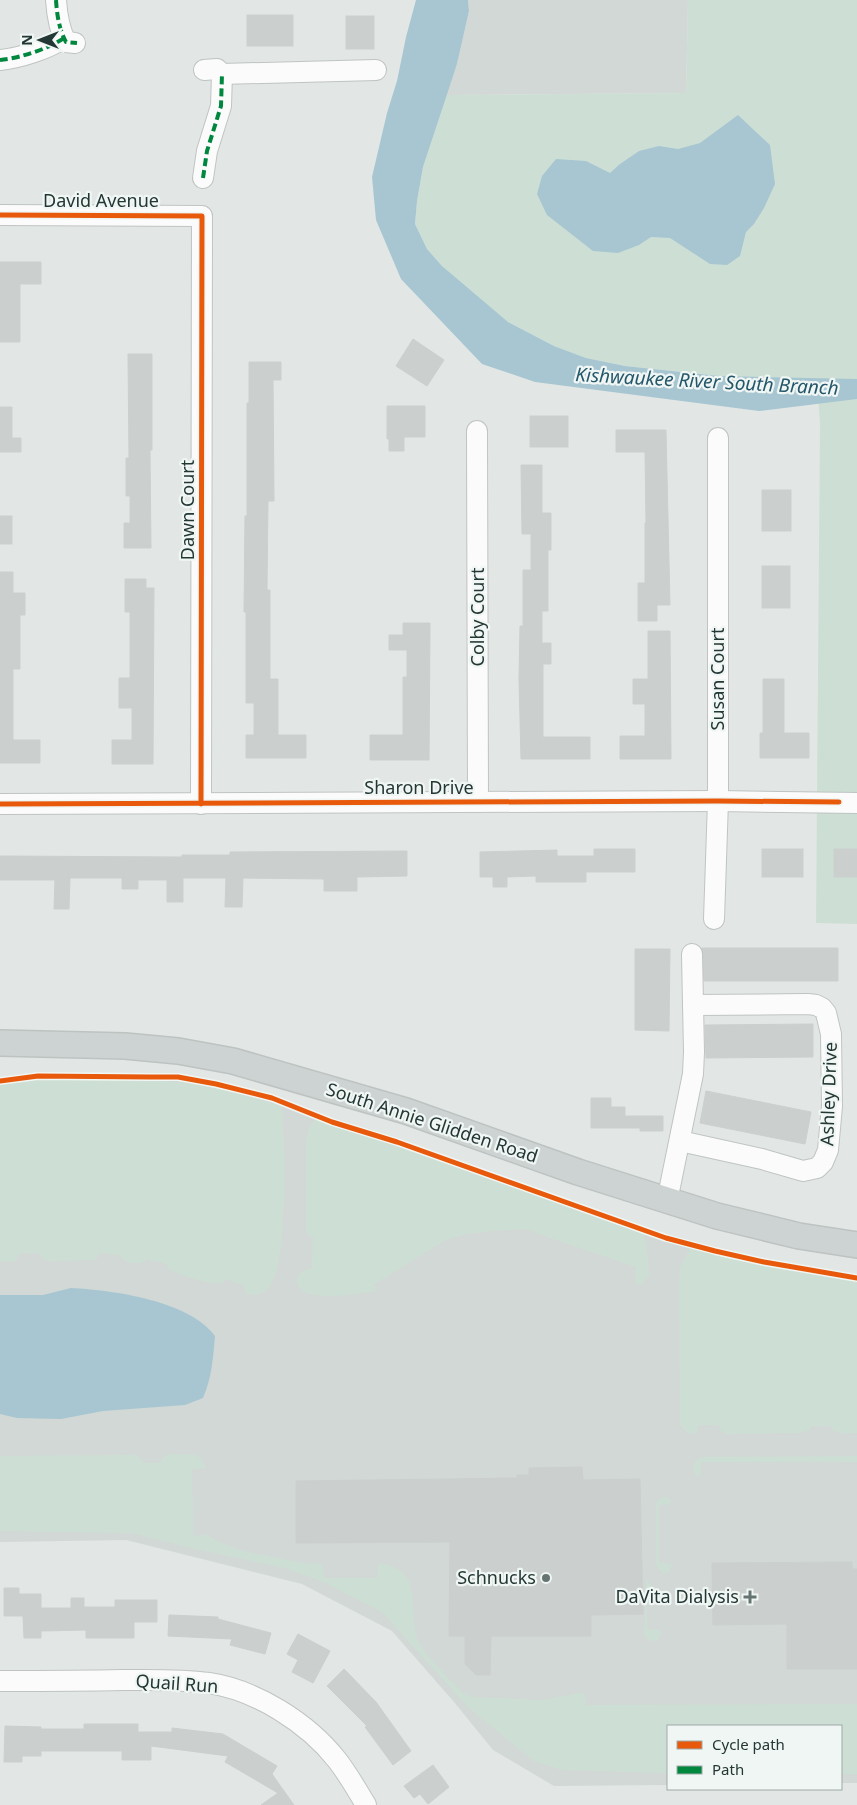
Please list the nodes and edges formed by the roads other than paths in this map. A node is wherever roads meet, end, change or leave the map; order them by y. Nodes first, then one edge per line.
1 (56, 0) edge
2 (0, 60) edge
3 (376, 70) dead end
4 (203, 178) dead end
5 (0, 215) edge
6 (202, 216) joint
7 (477, 431) dead end
8 (718, 438) dead end
9 (718, 801) junction
10 (478, 802) junction
11 (848, 802) edge
12 (0, 804) edge
13 (202, 804) junction
14 (714, 919) dead end
15 (692, 954) dead end
16 (693, 1004) junction
17 (0, 1042) edge
18 (680, 1141) junction
19 (667, 1201) junction
20 (857, 1245) edge
21 (0, 1681) edge
22 (366, 1805) edge

1 - 2 street
3 - 4 street
5 - 6 street, David Avenue
6 - 13 street, Dawn Court
7 - 10 street, Colby Court
8 - 9 street, Susan Court
9 - 10 street, Sharon Drive
9 - 11 street, Sharon Drive
9 - 14 street, Susan Court
10 - 13 street, Sharon Drive
12 - 13 street, Sharon Drive
15 - 16 street
16 - 18 street
16 - 18 street, Ashley Drive
17 - 19 main road, South Annie Glidden Road
18 - 19 street
19 - 20 main road, South Annie Glidden Road
21 - 22 street, Quail Run

